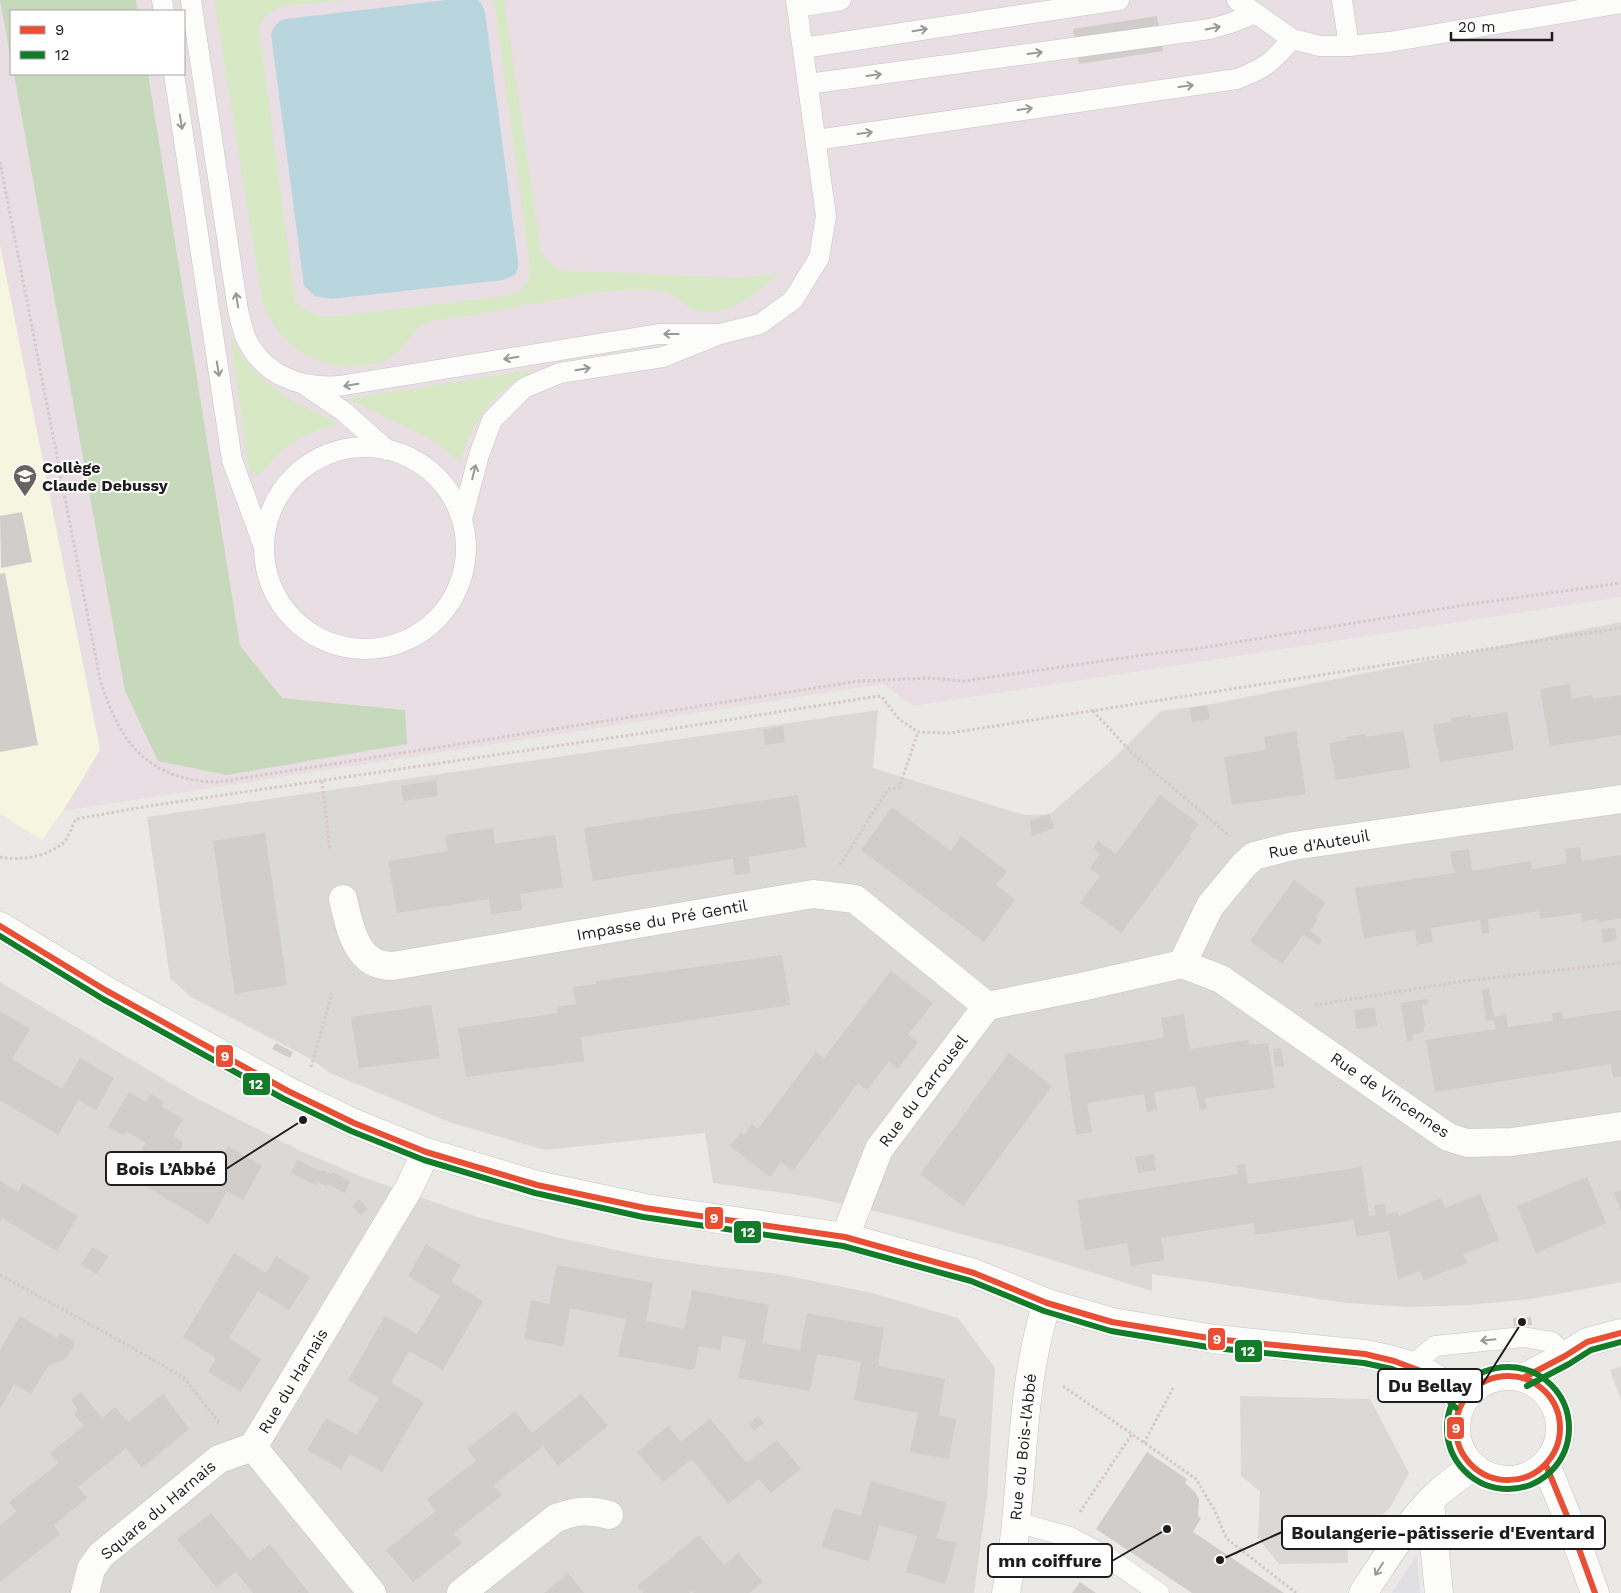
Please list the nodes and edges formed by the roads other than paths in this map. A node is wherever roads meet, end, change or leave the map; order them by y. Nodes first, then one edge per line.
1 (191, 0) edge
2 (841, 0) edge
3 (1119, 0) edge
4 (1236, 0) edge
5 (1342, 0) edge
6 (797, 3) edge
7 (1621, 3) edge
8 (1255, 13) junction
9 (1292, 39) junction
10 (1349, 46) junction
11 (803, 48) junction
12 (174, 75) edge
13 (808, 84) junction
14 (816, 140) junction
15 (720, 334) junction
16 (304, 384) junction
17 (387, 450) junction
18 (462, 520) junction
19 (265, 549) junction
20 (1621, 798) edge
21 (343, 899) dead end
22 (0, 926) edge
23 (1182, 964) junction
24 (988, 1006) junction
25 (1621, 1126) edge
26 (426, 1152) junction
27 (845, 1237) junction
28 (1047, 1303) junction
29 (1621, 1333) edge
30 (1565, 1356) junction
31 (1412, 1365) junction
32 (1523, 1378) junction
33 (1549, 1394) junction
34 (1462, 1402) junction
35 (253, 1447) junction
36 (1546, 1465) junction
37 (1472, 1467) junction
38 (1430, 1502) junction
39 (609, 1515) dead end
40 (1016, 1522) junction
41 (85, 1593) edge
42 (372, 1593) edge
43 (461, 1593) edge
44 (1006, 1593) edge
45 (1159, 1593) edge
46 (1363, 1593) edge
47 (1439, 1593) edge
48 (1596, 1593) edge

16 -> 1 lane
2 - 6 lane
11 -> 3 lane
4 - 8 lane
5 - 10 lane
6 - 11 lane
7 - 10 lane
8 - 9 lane
13 -> 8 lane
9 - 10 lane
14 -> 9 lane
11 - 13 lane
12 -> 19 lane
13 - 14 lane
14 - 15 lane
15 -> 16 lane
18 -> 15 lane
16 - 17 lane
17 - 18 lane
17 - 19 lane
18 - 19 lane
20 - 23 street, Rue d'Auteuil
21 - 24 street, Impasse du Pré Gentil
22 - 26 street
23 - 24 street
23 - 25 street, Rue de Vincennes
24 - 27 street, Rue du Carrousel
26 - 27 street
26 - 35 street, Rue du Harnais
27 - 28 street
28 - 31 street
28 - 40 street, Rue du Bois-l'Abbé
29 - 30 street
30 -> 31 lane
30 - 32 street
30 - 33 street
31 - 34 street
32 - 33 street
32 - 34 street
33 - 36 street
34 - 37 street
35 - 41 street, Square du Harnais
35 - 42 street, Rue du Harnais
36 - 37 street
36 - 48 street
37 - 38 street
38 -> 46 street
38 - 47 street
39 - 43 street
40 - 44 street, Rue du Bois-l'Abbé
40 - 45 lane

